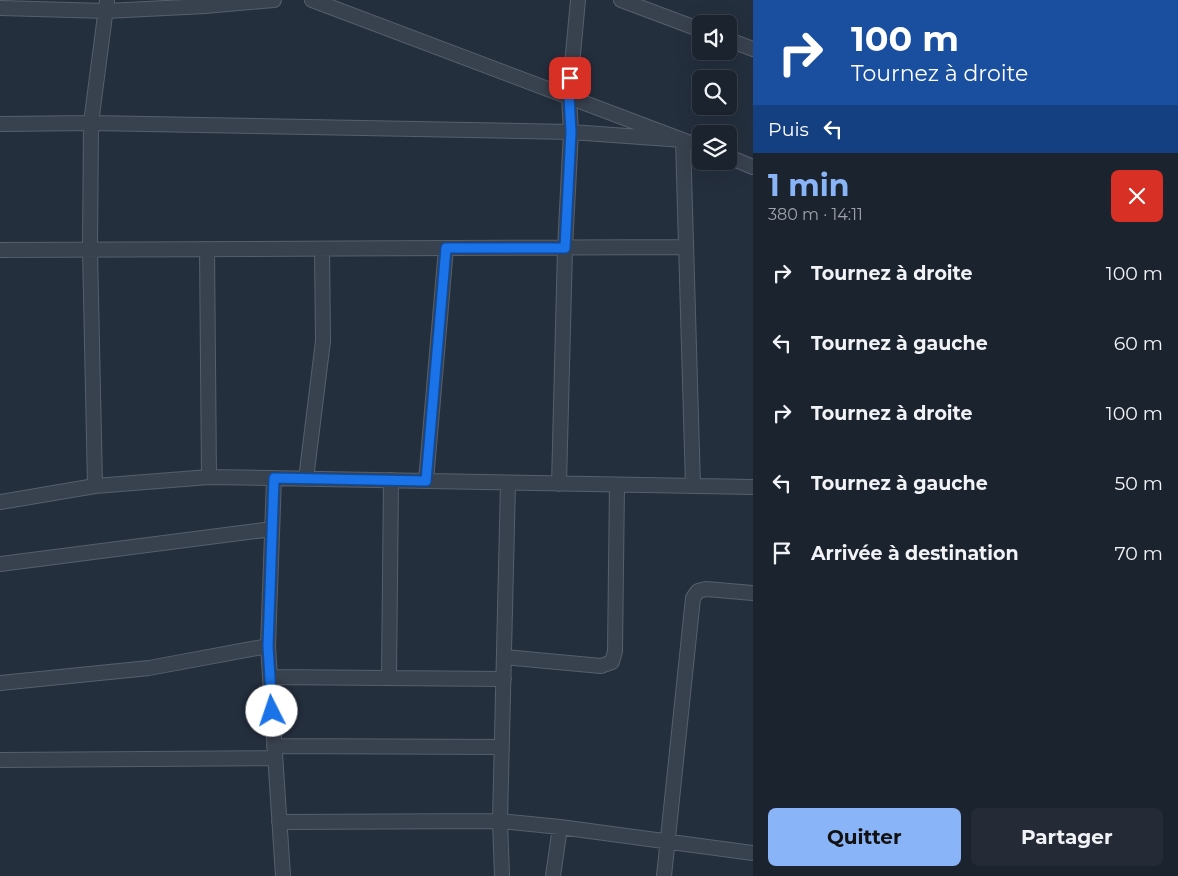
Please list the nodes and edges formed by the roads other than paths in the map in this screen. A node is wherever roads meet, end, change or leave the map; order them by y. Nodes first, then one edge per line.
1 (274, 0) edge
2 (312, 0) edge
3 (578, 0) edge
4 (621, 0) edge
5 (106, 6) edge
6 (0, 8) edge
7 (692, 27) edge
8 (737, 43) edge
9 (753, 49) edge
10 (569, 97) junction
11 (91, 123) junction
12 (0, 124) edge
13 (571, 132) junction
14 (683, 140) junction
15 (692, 144) edge
16 (737, 160) edge
17 (753, 166) edge
18 (686, 247) junction
19 (207, 248) junction
20 (322, 248) junction
21 (446, 248) junction
22 (565, 248) junction
23 (90, 249) junction
24 (0, 250) edge
25 (209, 477) junction
26 (274, 478) junction
27 (306, 479) junction
28 (391, 480) junction
29 (426, 481) junction
30 (508, 483) junction
31 (559, 484) junction
32 (617, 485) junction
33 (94, 486) junction
34 (693, 486) junction
35 (753, 487) edge
36 (0, 502) edge
37 (272, 529) junction
38 (0, 564) edge
39 (753, 593) edge
40 (268, 646) junction
41 (504, 657) junction
42 (270, 677) junction
43 (389, 678) junction
44 (504, 679) junction
45 (0, 683) edge
46 (502, 747) junction
47 (274, 752) junction
48 (0, 760) edge
49 (500, 821) junction
50 (280, 822) junction
51 (560, 827) junction
52 (668, 842) junction
53 (753, 853) edge
54 (283, 876) edge
55 (502, 876) edge
56 (553, 876) edge
57 (664, 876) edge

1 - 5 street
2 - 10 street
3 - 10 street
4 - 7 street
5 - 6 street
5 - 11 street
8 - 9 street
10 - 13 street
10 - 14 street
11 - 12 street
11 - 13 street
11 - 23 street
13 - 14 street
13 - 22 street
14 - 15 street
14 - 18 street
16 - 17 street
18 - 22 street
18 - 34 street
19 - 20 street
19 - 23 street
19 - 25 street
20 - 21 street
20 - 27 street
21 - 22 street
21 - 29 street
22 - 31 street
23 - 24 street
23 - 33 street
25 - 26 street
25 - 33 street
26 - 27 street
26 - 37 street
27 - 28 street
28 - 29 street
28 - 43 street
29 - 30 street
30 - 31 street
30 - 41 street
31 - 32 street
32 - 34 street
32 - 41 street
33 - 36 street
34 - 35 street
37 - 38 street
37 - 40 street
39 - 52 street
40 - 42 street
40 - 45 street
41 - 44 street
42 - 43 street
42 - 47 street
43 - 44 street
44 - 46 street
46 - 47 street
46 - 49 street
47 - 48 street
47 - 50 street
49 - 50 street
49 - 51 street
49 - 55 street
50 - 54 street
51 - 52 street
51 - 56 street
52 - 53 street
52 - 57 street

